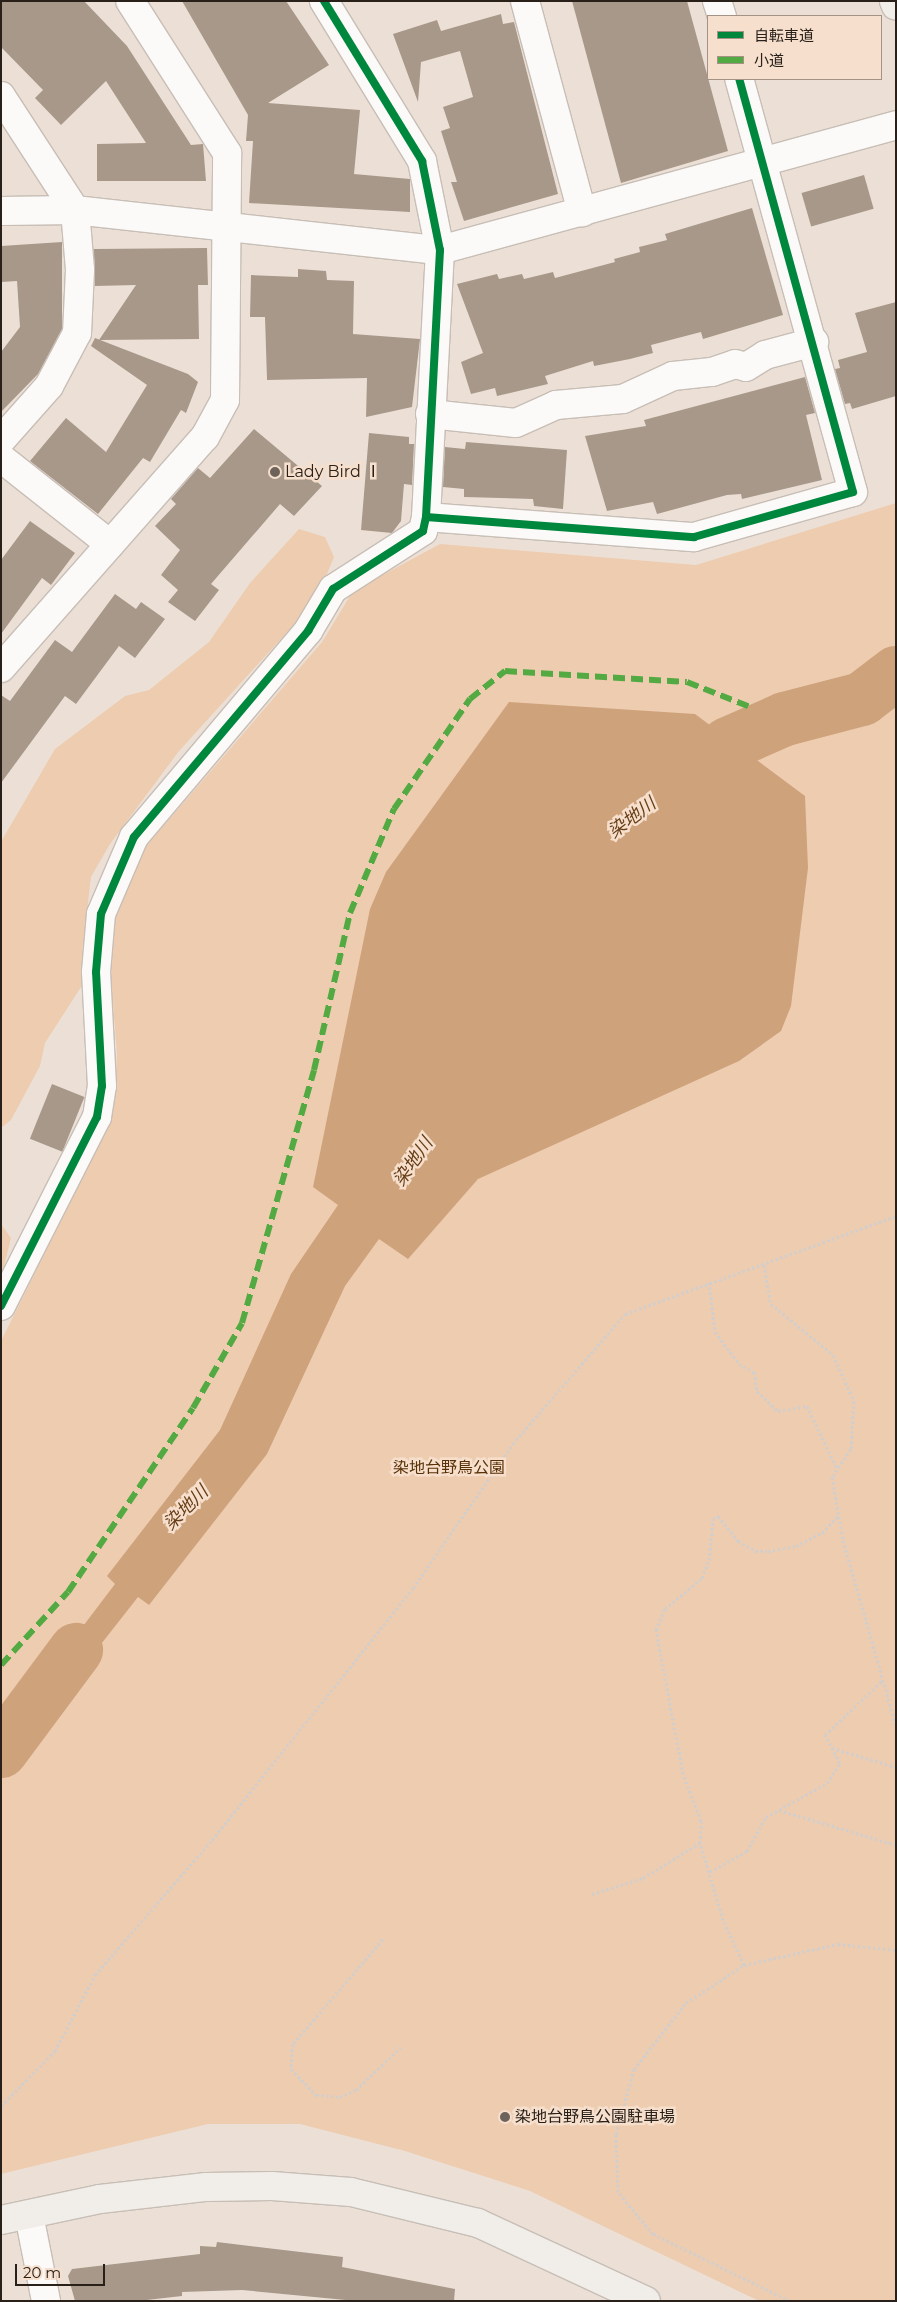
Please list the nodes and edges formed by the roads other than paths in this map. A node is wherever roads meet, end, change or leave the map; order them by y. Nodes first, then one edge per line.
1 (130, 1) edge
2 (324, 1) edge
3 (525, 1) edge
4 (718, 1) edge
5 (894, 1) edge
6 (896, 6) edge
7 (722, 15) edge
8 (739, 80) edge
9 (1, 96) edge
10 (896, 125) edge
11 (762, 160) junction
12 (75, 210) junction
13 (1, 211) edge
14 (582, 212) junction
15 (226, 224) junction
16 (440, 250) junction
17 (814, 342) junction
18 (430, 414) junction
19 (1, 440) edge
20 (1, 458) edge
21 (426, 517) junction
22 (110, 544) junction
23 (1, 668) edge
24 (1, 1306) edge
25 (29, 2215) junction
26 (1, 2220) edge
27 (46, 2301) edge
28 (646, 2301) edge

1 - 15 street
2 - 16 street
3 - 14 street
4 - 7 street
5 - 6 street
8 - 11 street
9 - 12 street
10 - 11 street
11 - 14 street
11 - 17 street
12 - 13 street
12 - 15 street
12 - 19 street
14 - 16 street
15 - 16 street
15 - 22 street
16 - 18 street
17 - 18 street
17 - 21 street
18 - 21 street
20 - 22 street
21 - 24 street
22 - 23 street
25 - 26 street
25 - 27 street
25 - 28 street

